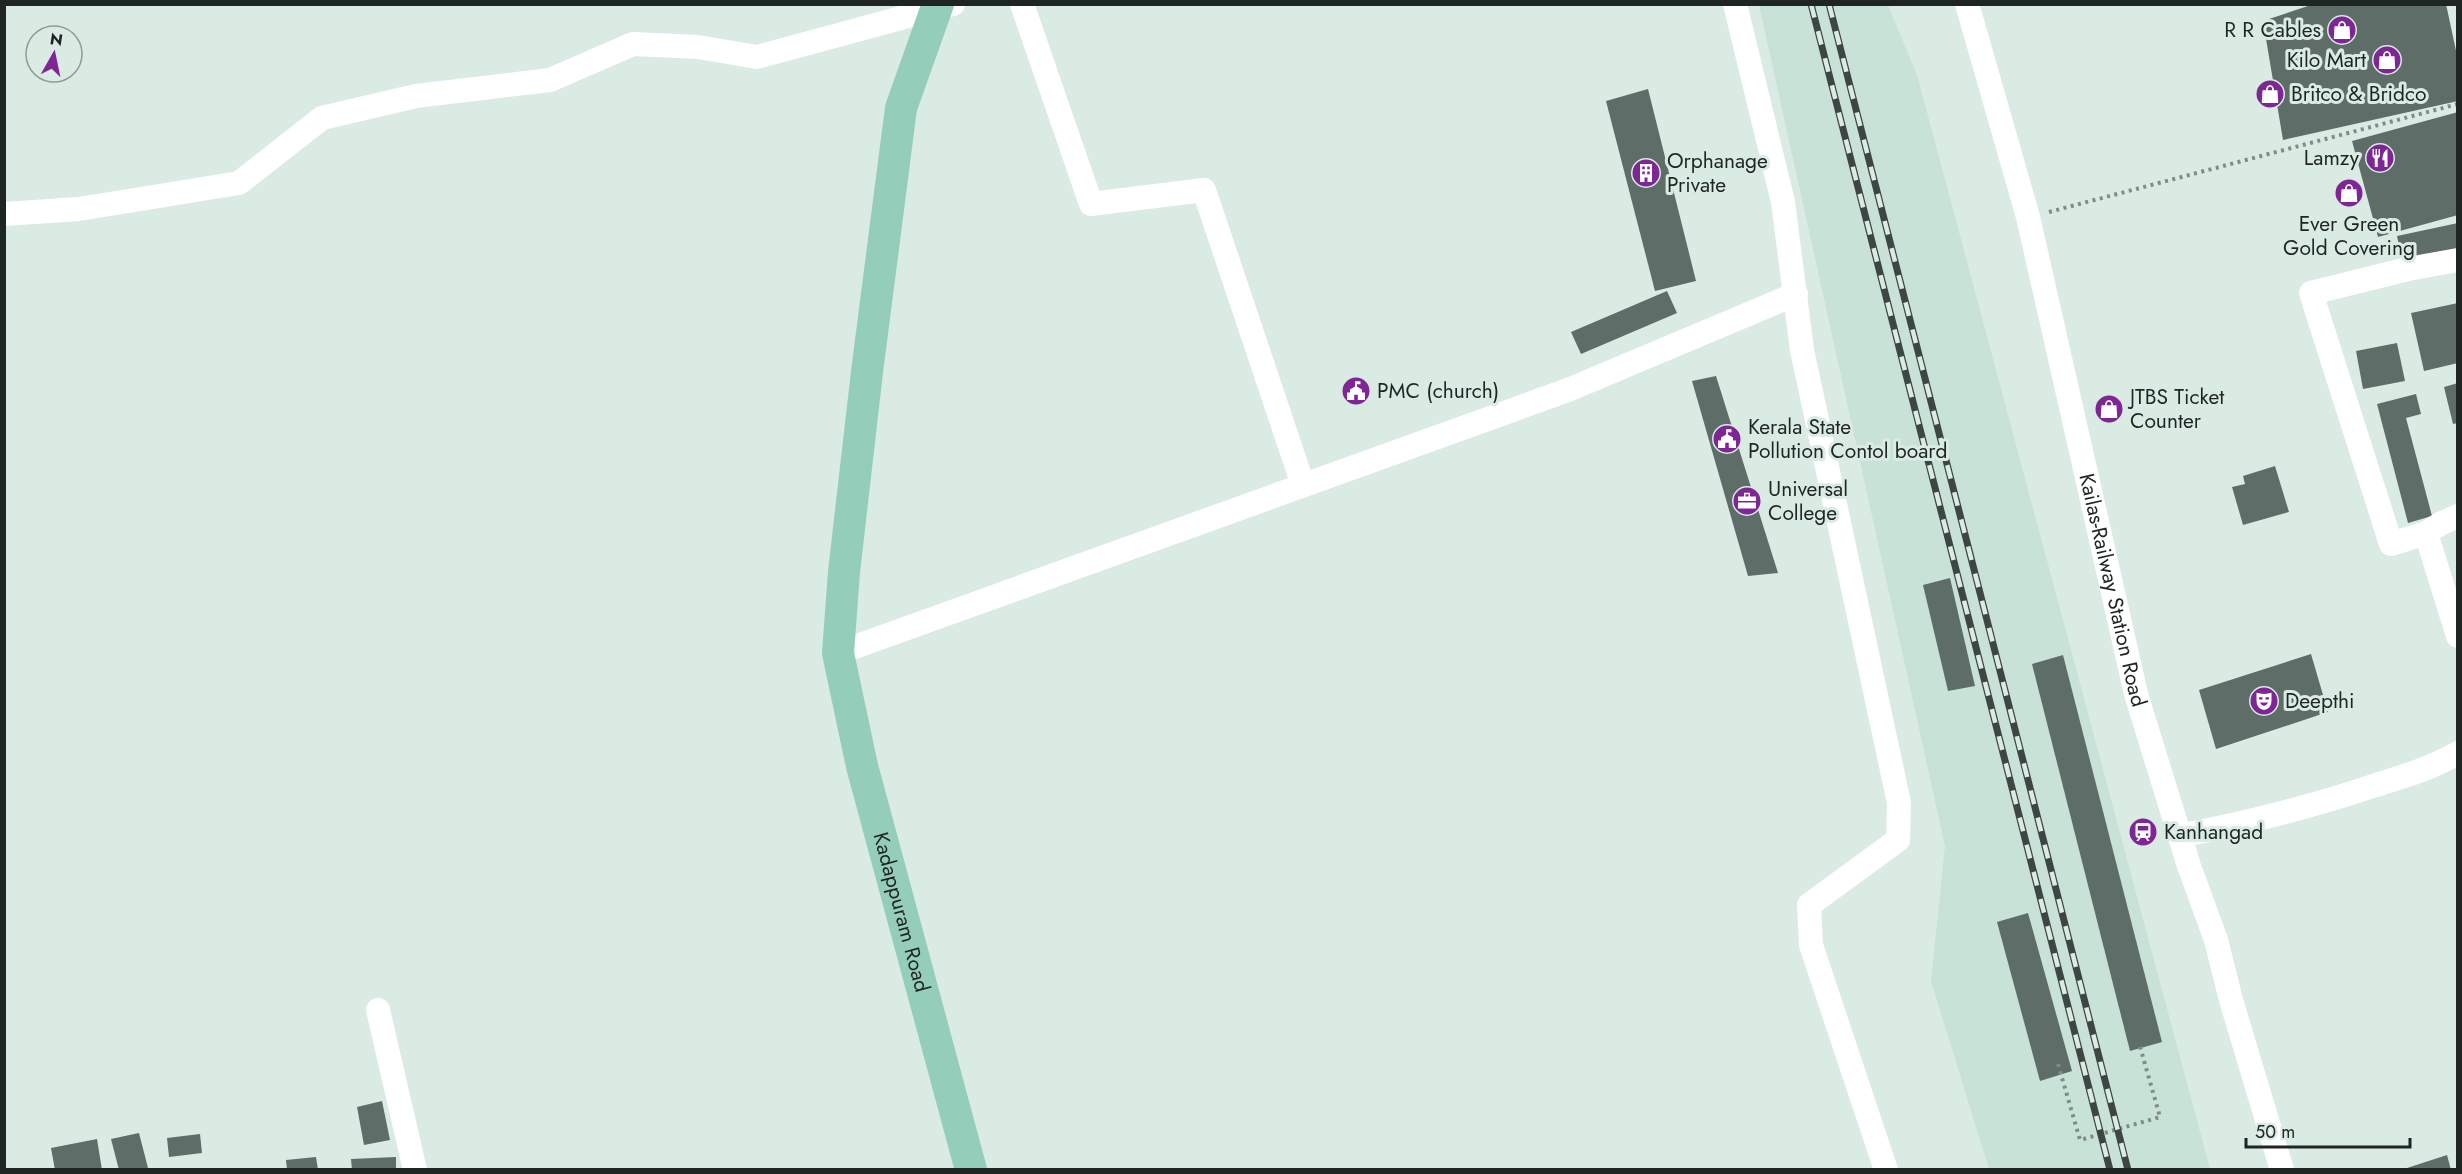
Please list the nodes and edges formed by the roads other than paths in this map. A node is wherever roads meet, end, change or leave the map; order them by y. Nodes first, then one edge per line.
1 (1022, 4) edge
2 (1736, 4) edge
3 (1967, 4) edge
4 (942, 6) edge
5 (4, 214) edge
6 (2457, 260) edge
7 (1796, 294) junction
8 (1303, 485) junction
9 (2457, 516) edge
10 (2426, 533) junction
11 (2457, 636) edge
12 (838, 653) junction
13 (2457, 753) edge
14 (2180, 836) junction
15 (378, 1010) dead end
16 (416, 1170) edge
17 (972, 1170) edge
18 (1886, 1170) edge
19 (2282, 1170) edge

1 - 8 street
2 - 7 street
3 - 14 street, Kailas-Railway Station Road
4 - 5 street
4 - 12 main road, Kadappuram Road
6 - 10 street
7 - 8 street
7 - 18 street
8 - 12 street
9 - 10 street
10 - 11 street
12 - 17 main road, Kadappuram Road
13 - 14 street
14 - 19 street, Kailas-Railway Station Road
15 - 16 street

